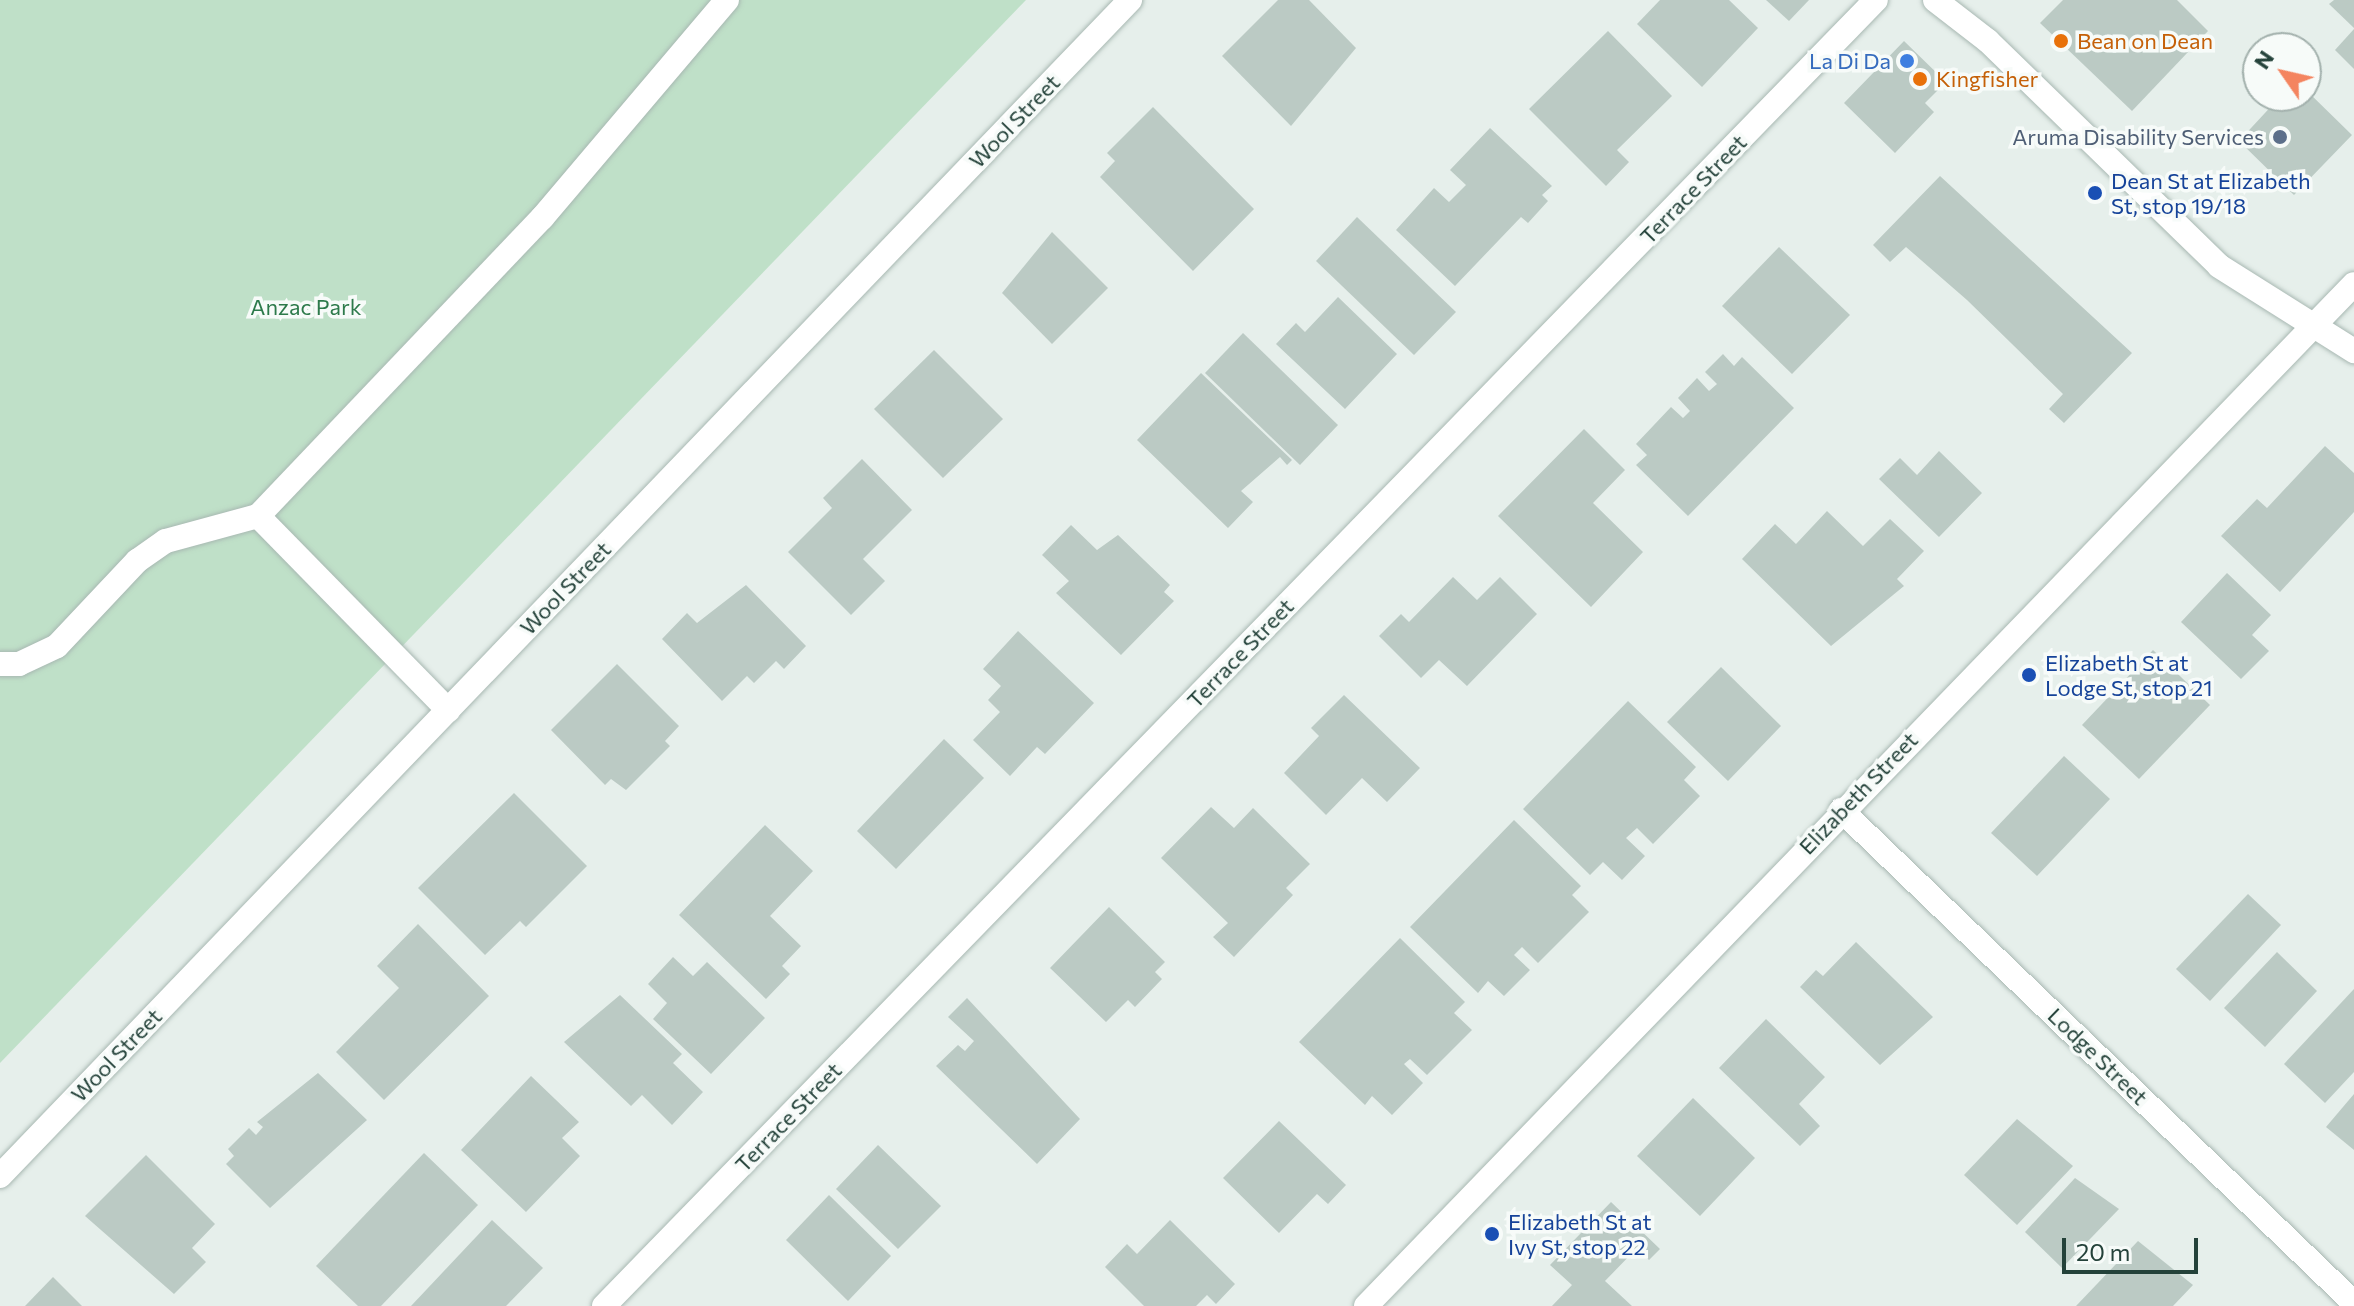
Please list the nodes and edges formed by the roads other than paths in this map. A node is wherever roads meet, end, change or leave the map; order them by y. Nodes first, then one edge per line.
1 (727, 0) edge
2 (1130, 0) edge
3 (1876, 0) edge
4 (1935, 0) edge
5 (2354, 284) edge
6 (2312, 328) junction
7 (2354, 351) edge
8 (258, 516) junction
9 (0, 664) edge
10 (448, 710) junction
11 (1841, 810) junction
12 (0, 1176) edge
13 (1380, 1301) edge
14 (2354, 1303) edge
15 (604, 1306) edge

1 - 8 street
2 - 10 street, Wool Street
3 - 15 street, Terrace Street
4 - 6 street
5 - 6 street, Elizabeth Street
6 - 7 street
6 - 11 street, Elizabeth Street
8 - 9 street
8 - 10 street
10 - 12 street, Wool Street
11 - 13 street, Elizabeth Street
11 - 14 street, Lodge Street

